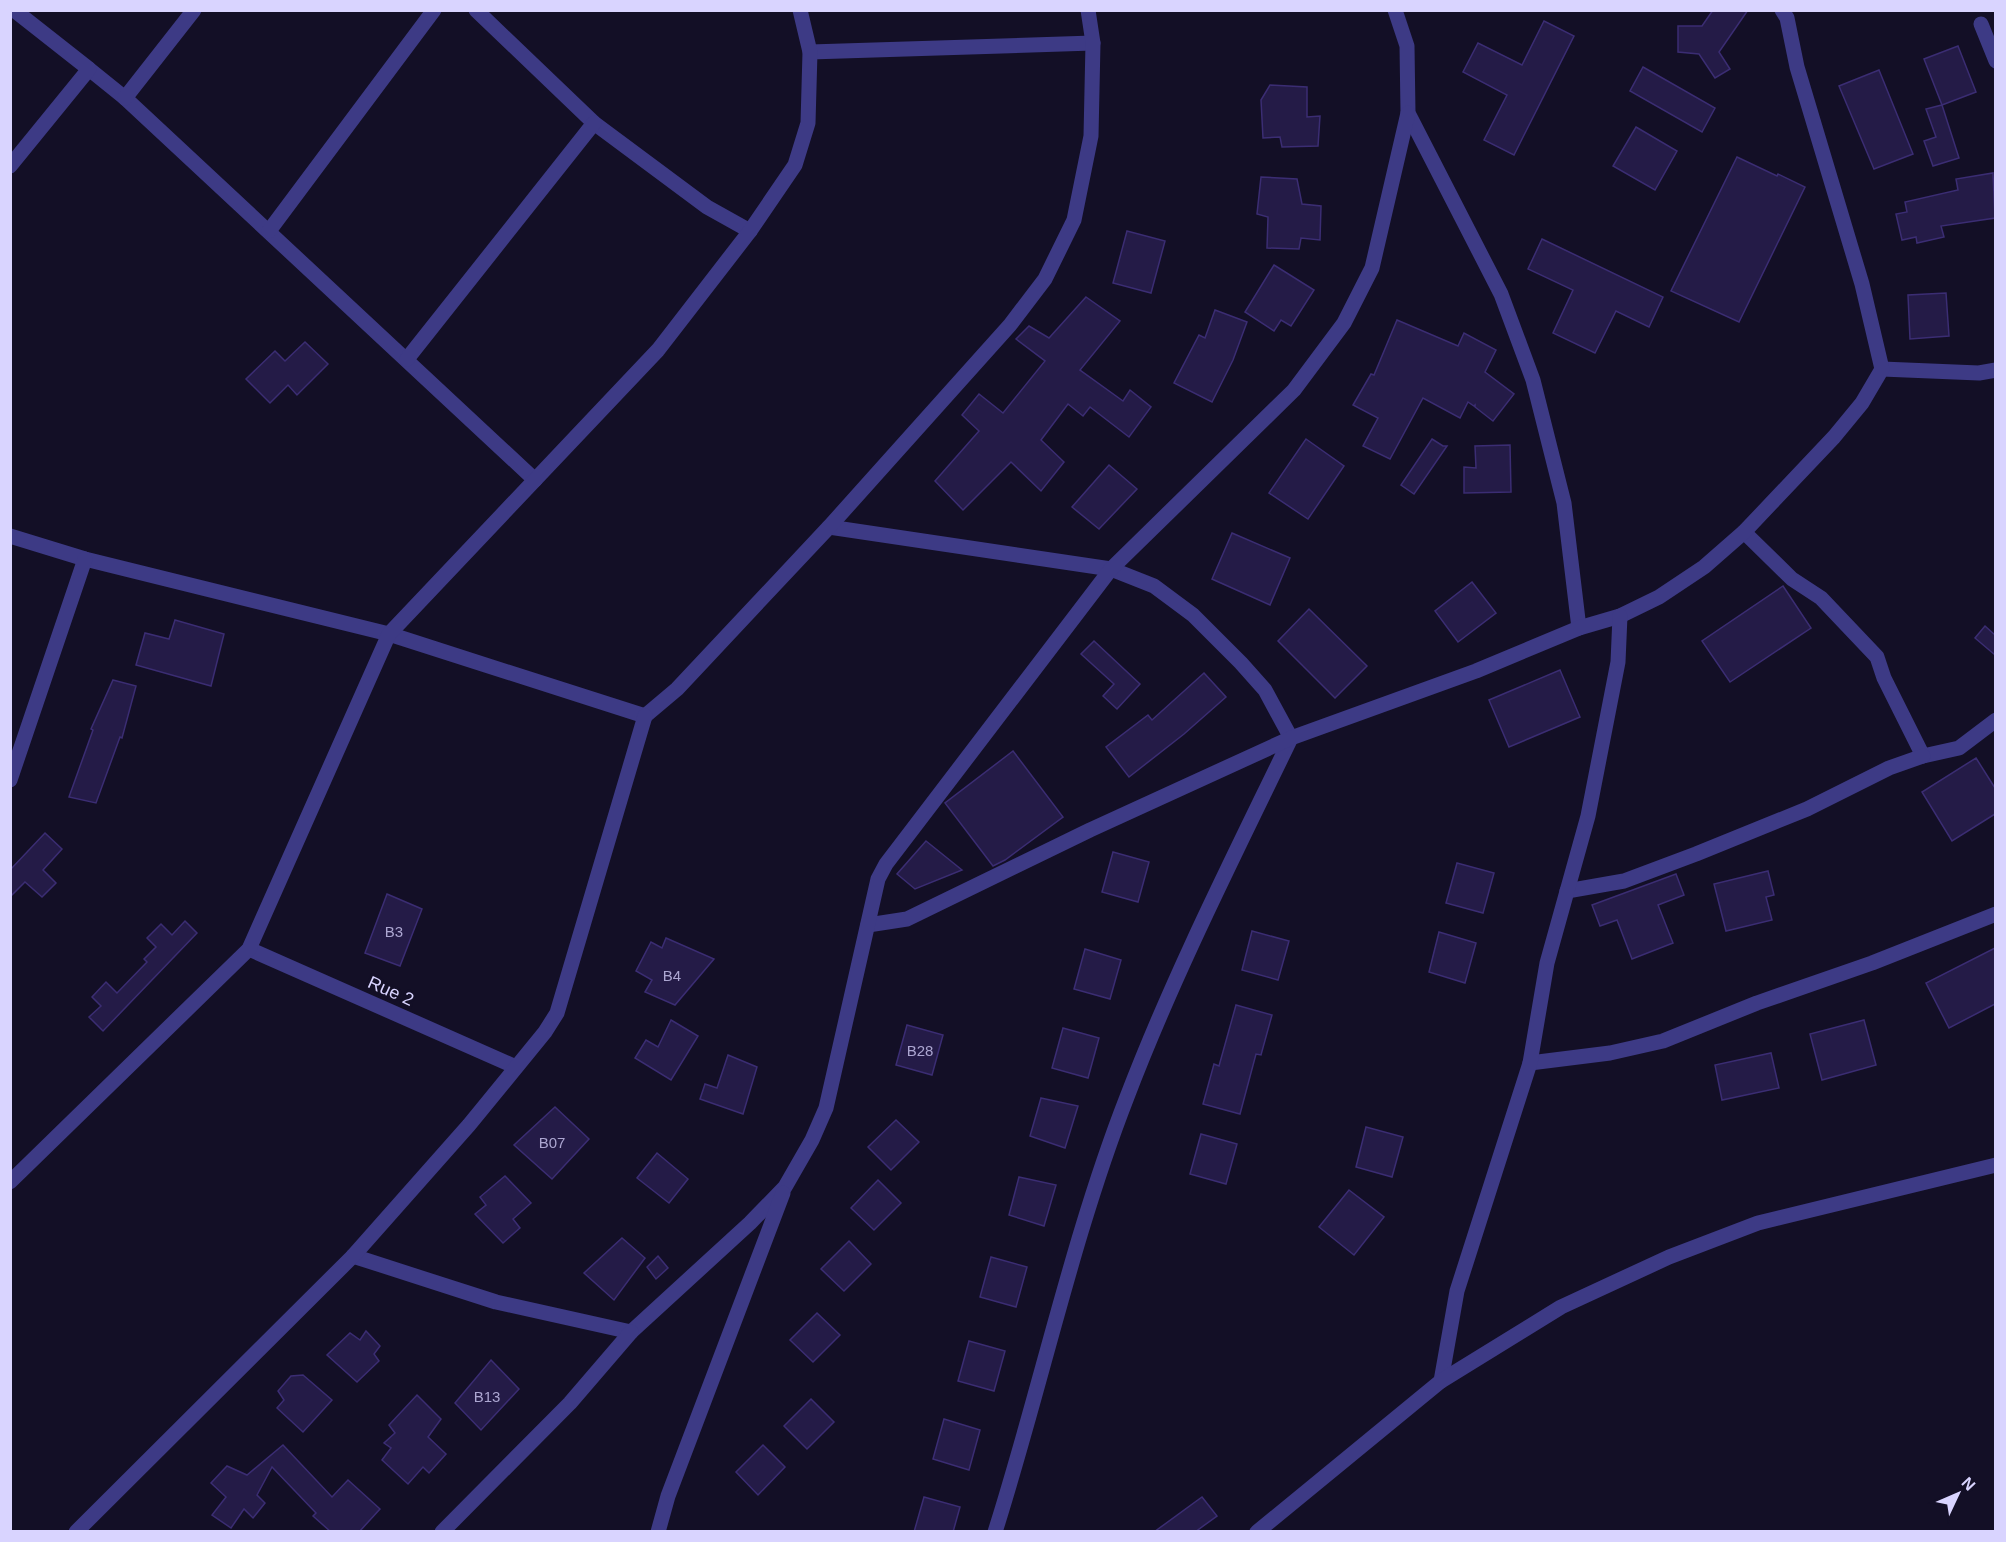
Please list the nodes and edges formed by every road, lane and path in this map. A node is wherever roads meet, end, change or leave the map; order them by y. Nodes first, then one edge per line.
1 (14, 10) edge
2 (194, 10) edge
3 (434, 10) edge
4 (476, 10) edge
5 (800, 10) edge
6 (1088, 10) edge
7 (1395, 10) edge
8 (1782, 10) edge
9 (1981, 24) dead end
10 (1093, 43) junction
11 (810, 52) junction
12 (1995, 61) edge
13 (89, 69) junction
14 (125, 98) junction
15 (1408, 113) junction
16 (594, 123) junction
17 (10, 166) edge
18 (269, 231) junction
19 (750, 231) junction
20 (407, 359) junction
21 (1882, 369) junction
22 (1995, 370) edge
23 (535, 480) junction
24 (829, 527) junction
25 (1744, 532) junction
26 (10, 536) edge
27 (85, 559) junction
28 (1112, 568) junction
29 (1620, 616) junction
30 (1579, 628) junction
31 (389, 634) junction
32 (645, 716) junction
33 (1995, 720) edge
34 (1292, 738) junction
35 (1923, 756) junction
36 (10, 780) edge
37 (1567, 891) junction
38 (1995, 914) edge
39 (868, 925) junction
40 (249, 949) junction
41 (1530, 1063) junction
42 (516, 1067) junction
43 (1995, 1165) edge
44 (10, 1182) edge
45 (785, 1187) junction
46 (353, 1256) junction
47 (631, 1332) junction
48 (1441, 1381) junction
49 (76, 1532) edge
50 (442, 1532) edge
51 (657, 1532) edge
52 (996, 1532) edge
53 (1257, 1532) edge

1 - 13 street
2 - 14 street
3 - 18 street
4 - 16 street
5 - 11 street
6 - 10 street
7 - 15 street
8 - 21 street
9 - 12 street
10 - 11 street
10 - 24 street
11 - 19 street
13 - 14 street
13 - 17 street
14 - 18 street
15 - 28 street
15 - 30 street
16 - 19 street
16 - 20 street
18 - 20 street
19 - 23 street
20 - 23 street
21 - 22 street
21 - 25 street
23 - 31 street
24 - 28 street
24 - 32 street
25 - 29 street
25 - 35 street
26 - 27 street
27 - 31 street
27 - 36 street
28 - 34 street
28 - 39 street
29 - 30 street
29 - 37 street
30 - 34 street
31 - 32 street
31 - 40 street
32 - 42 street
33 - 35 street
34 - 39 street
34 - 52 street
35 - 37 street
37 - 41 street
38 - 41 street
39 - 45 street
40 - 42 street, Rue 2
40 - 44 street
41 - 48 street
42 - 46 street
43 - 48 street
45 - 47 street
45 - 51 street
46 - 47 street
46 - 49 street
47 - 50 street
48 - 53 street

